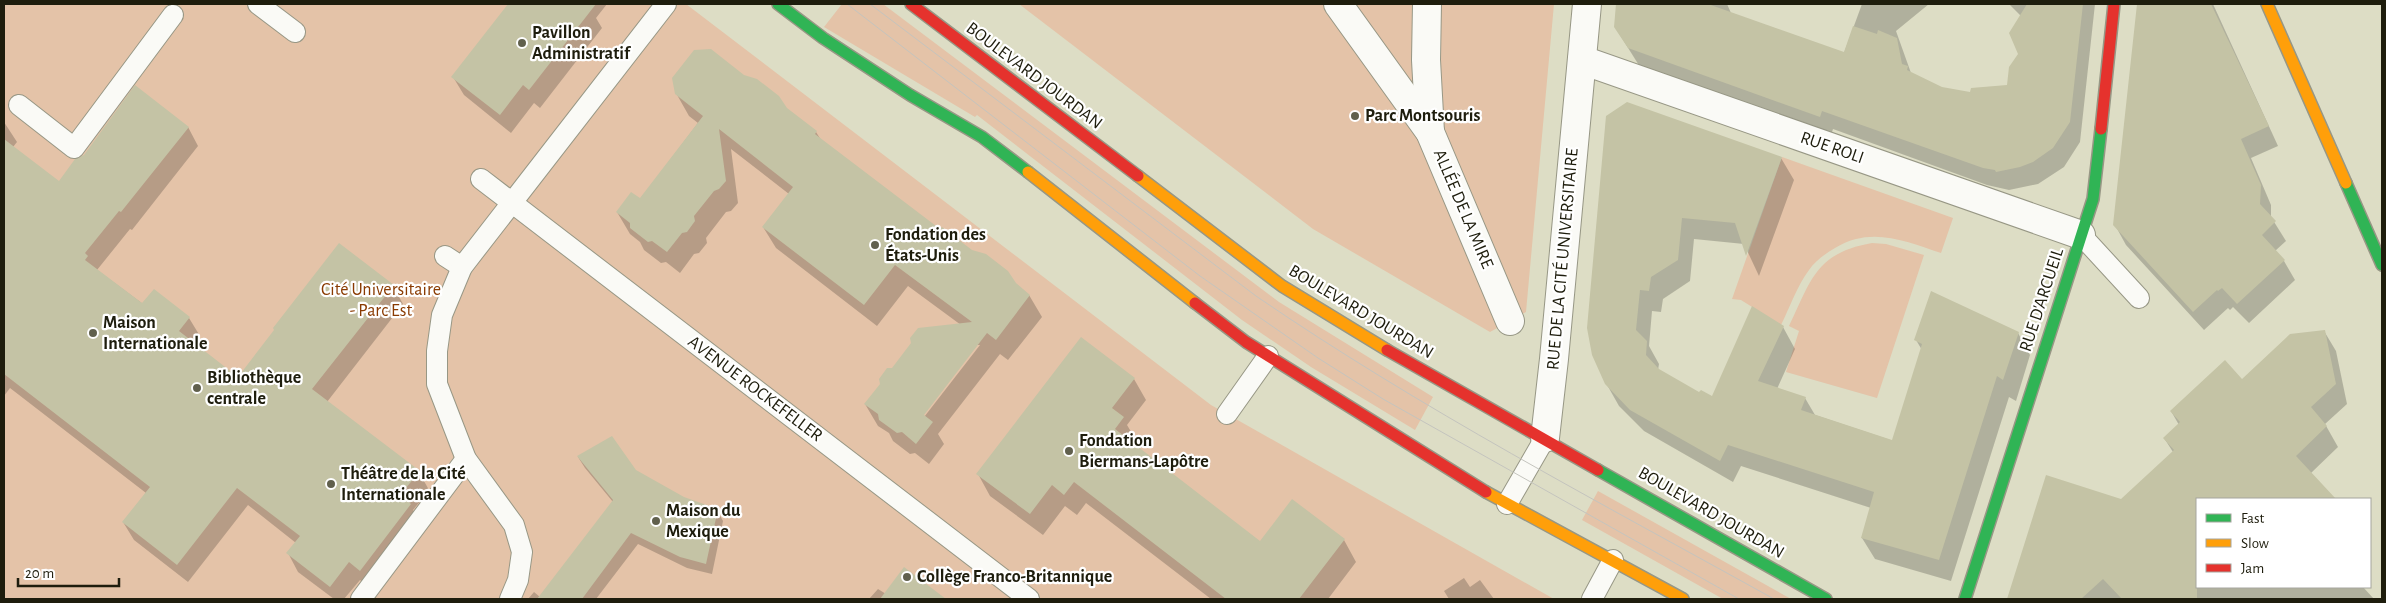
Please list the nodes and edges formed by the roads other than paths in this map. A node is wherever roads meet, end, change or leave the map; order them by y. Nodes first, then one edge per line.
1 (258, 4) edge
2 (666, 4) edge
3 (778, 4) edge
4 (910, 4) edge
5 (1338, 4) edge
6 (1427, 4) edge
7 (1586, 4) edge
8 (2114, 4) edge
9 (2267, 4) edge
10 (173, 15) dead end
11 (294, 32) dead end
12 (1582, 60) junction
13 (19, 105) dead end
14 (1430, 132) junction
15 (481, 179) dead end
16 (512, 202) junction
17 (2082, 235) junction
18 (445, 256) dead end
19 (2382, 265) edge
20 (462, 268) junction
21 (2139, 298) dead end
22 (1510, 321) dead end
23 (1268, 356) junction
24 (1227, 414) dead end
25 (1545, 438) junction
26 (466, 459) junction
27 (1508, 504) junction
28 (1613, 560) junction
29 (360, 599) edge
30 (510, 599) edge
31 (1029, 599) edge
32 (1592, 599) edge
33 (1684, 599) edge
34 (1826, 599) edge
35 (1965, 599) edge

1 - 11 lane
2 - 16 lane
3 - 23 main road
4 - 25 main road, BOULEVARD JOURDAN
5 - 14 street, ALLÉE DE LA MIRE
6 - 14 street
7 - 12 street, RUE DE LA CITÉ UNIVERSITAIRE
8 - 17 main road, RUE D'ARCUEIL
9 - 19 main road
10 - 13 lane
12 - 17 street, RUE ROLI
12 - 25 street, RUE DE LA CITÉ UNIVERSITAIRE
14 - 22 street, ALLÉE DE LA MIRE
15 - 16 lane, AVENUE ROCKEFELLER
16 - 20 lane
16 - 31 lane, AVENUE ROCKEFELLER
17 - 21 lane
17 - 35 main road, RUE D'ARCUEIL
18 - 20 lane
20 - 26 lane
23 - 24 lane
23 - 27 main road
25 - 27 lane, RUE DE LA CITÉ UNIVERSITAIRE
25 - 34 main road, BOULEVARD JOURDAN
26 - 29 lane
26 - 30 lane
27 - 28 main road
28 - 32 lane
28 - 33 main road

